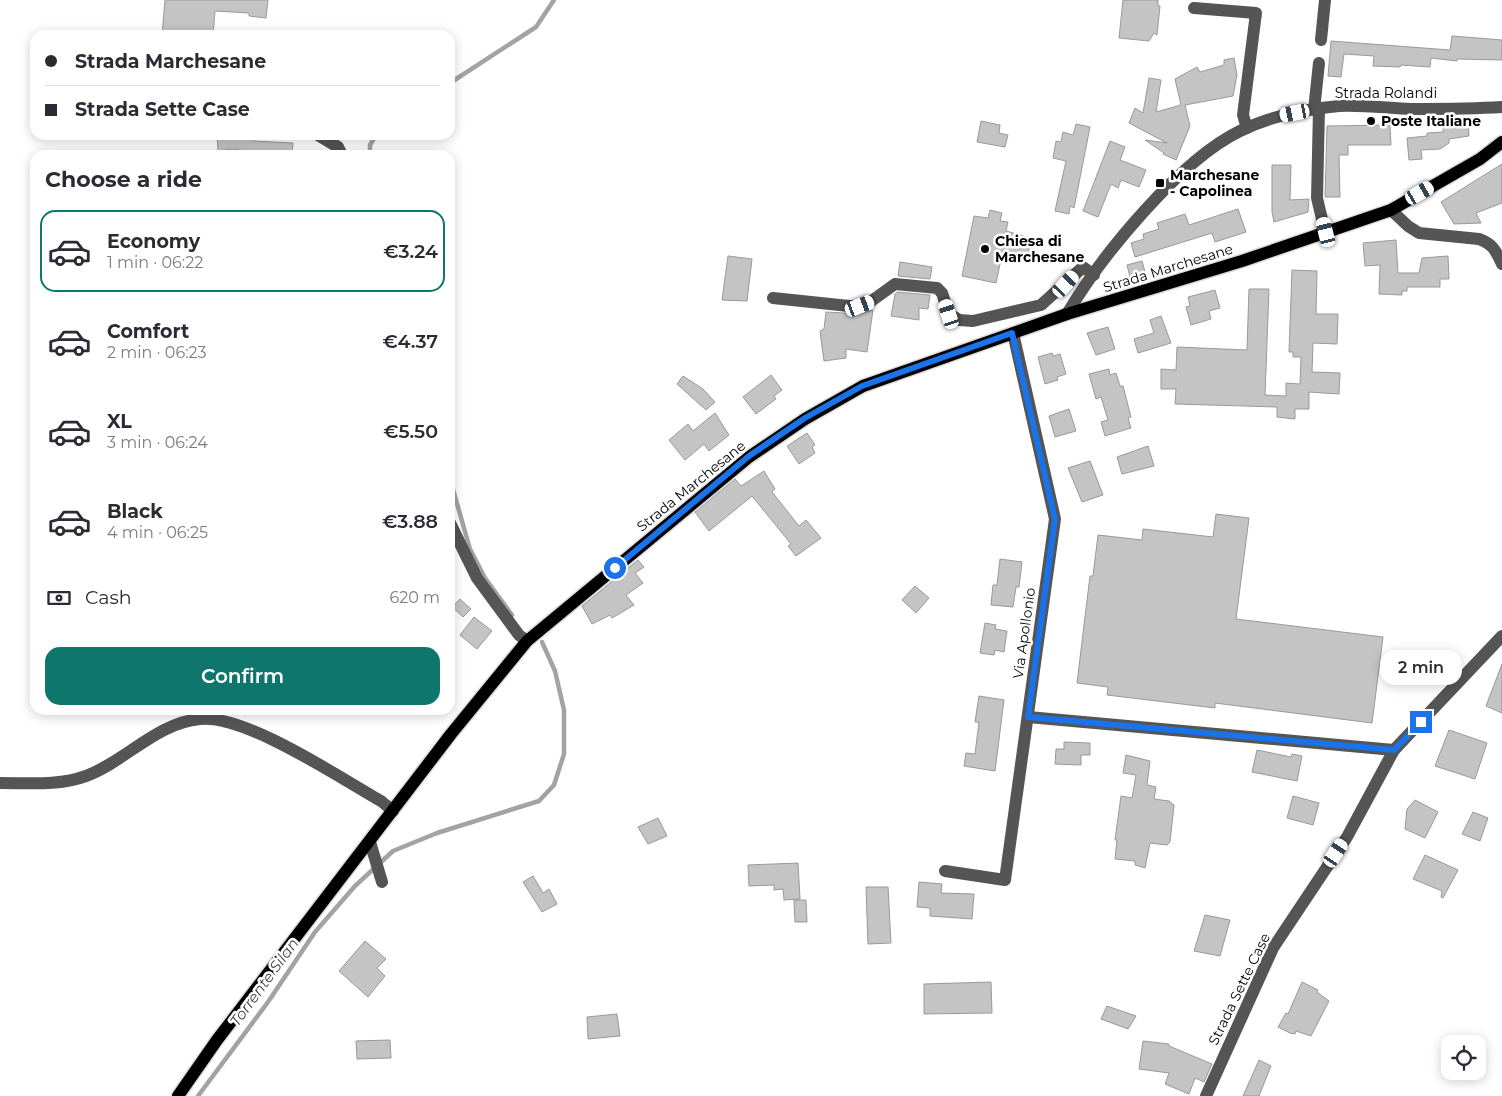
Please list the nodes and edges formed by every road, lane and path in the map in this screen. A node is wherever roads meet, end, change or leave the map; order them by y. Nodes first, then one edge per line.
1 (1325, 0) edge
2 (1194, 8) dead end
3 (1321, 40) dead end
4 (1319, 63) dead end
5 (1502, 107) edge
6 (1316, 109) junction
7 (1247, 128) junction
8 (326, 140) edge
9 (1502, 142) edge
10 (340, 150) edge
11 (1391, 210) junction
12 (1326, 232) junction
13 (1502, 264) edge
14 (1094, 275) junction
15 (772, 298) dead end
16 (1067, 314) junction
17 (1012, 333) junction
18 (455, 536) edge
19 (1502, 636) edge
20 (527, 641) junction
21 (1028, 717) junction
22 (1394, 750) junction
23 (0, 783) edge
24 (393, 811) junction
25 (370, 842) junction
26 (945, 871) dead end
27 (382, 882) dead end
28 (178, 1096) edge
29 (1206, 1096) edge

1 - 3 street
2 - 7 street
4 - 6 street
5 - 6 street, Strada Rolandi
6 - 7 street, Strada Rolandi
6 - 12 street
7 - 14 street, Strada Rolandi
8 - 10 street
9 - 11 main road, Strada Marchesane
11 - 12 main road, Strada Marchesane
11 - 13 street
12 - 16 main road, Strada Marchesane
14 - 15 street
14 - 16 street, Strada Rolandi
16 - 17 main road, Strada Marchesane
17 - 20 main road, Strada Marchesane
17 - 21 street, Via Apollonio
18 - 20 street
19 - 22 street, Strada Sette Case
20 - 24 main road, Strada Marchesane
21 - 22 street
21 - 26 street, Via Apollonio
22 - 29 street, Strada Sette Case
23 - 24 street
24 - 25 main road, Strada Marchesane
25 - 27 street
25 - 28 main road, Strada Marchesane

